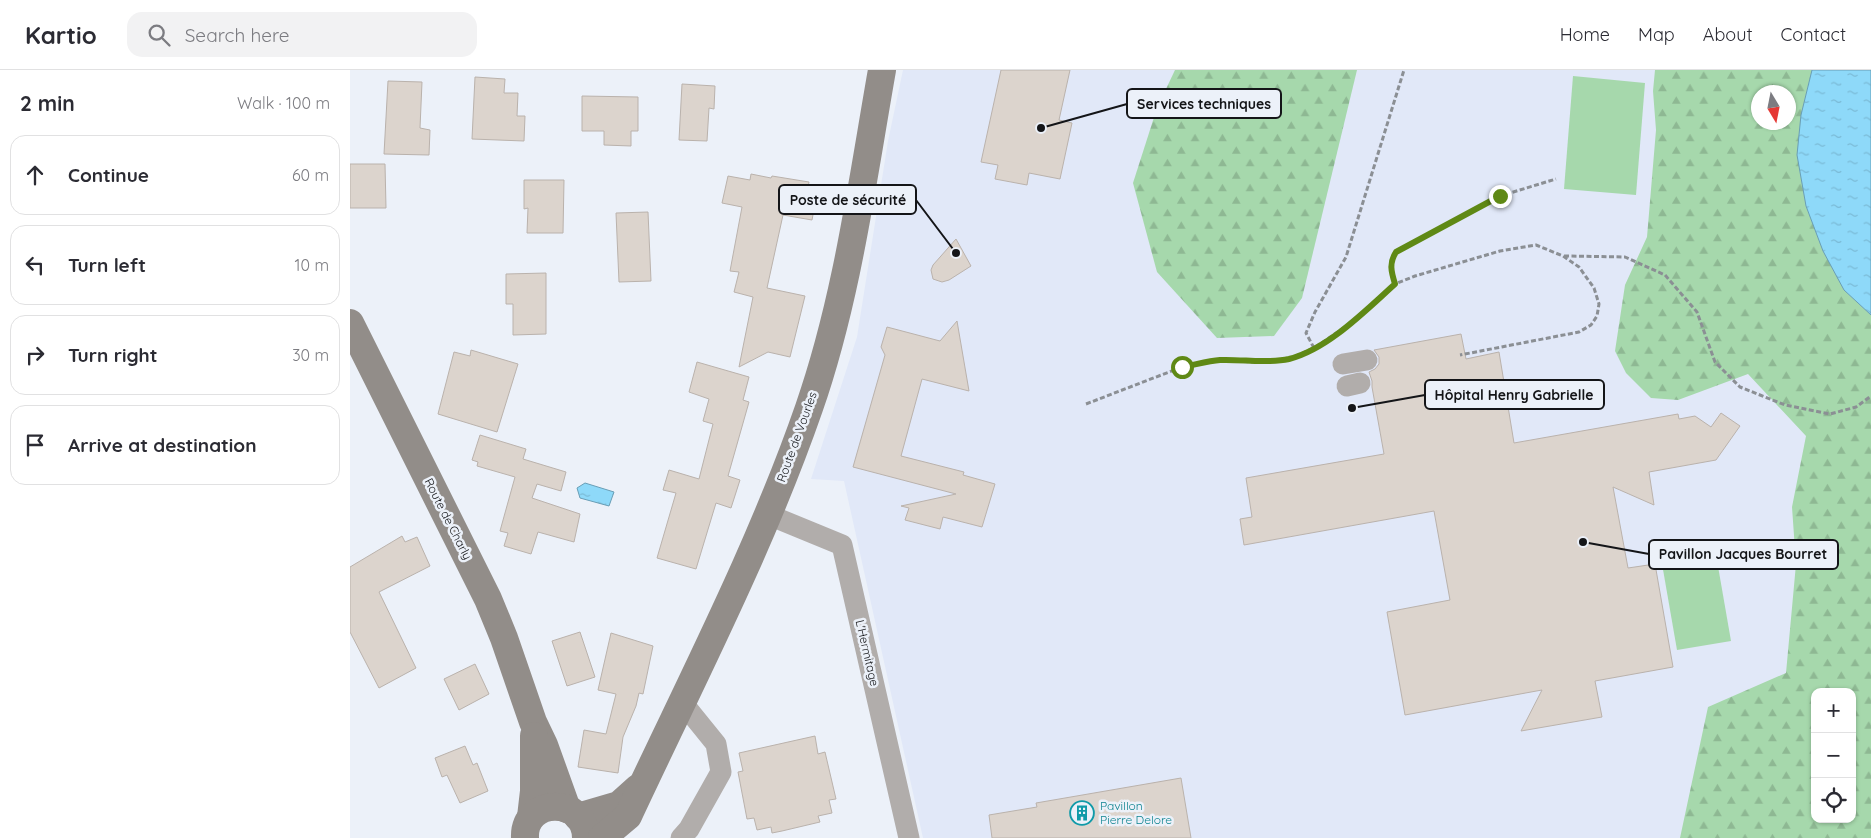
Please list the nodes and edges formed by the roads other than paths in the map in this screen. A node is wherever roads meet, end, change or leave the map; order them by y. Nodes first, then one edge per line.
1 (882, 70) edge
2 (350, 323) edge
3 (1367, 360) dead end
4 (1344, 364) dead end
5 (769, 515) junction
6 (682, 702) junction
7 (533, 722) junction
8 (644, 782) junction
9 (577, 821) edge
10 (528, 828) edge
11 (602, 838) edge
12 (680, 838) edge
13 (909, 838) edge

1 - 5 street, Route de Vourles
2 - 7 street, Route de Charly
3 - 4 street
5 - 6 street, Route de Vourles
5 - 13 street, L'Hermitage
6 - 8 street, Route de Vourles
6 - 12 street
7 - 9 street, Route de Charly
7 - 10 street, Route de Charly
8 - 9 street, Route de Vourles
8 - 11 street, Route de Vourles
9 - 10 street, Route de Vourles

